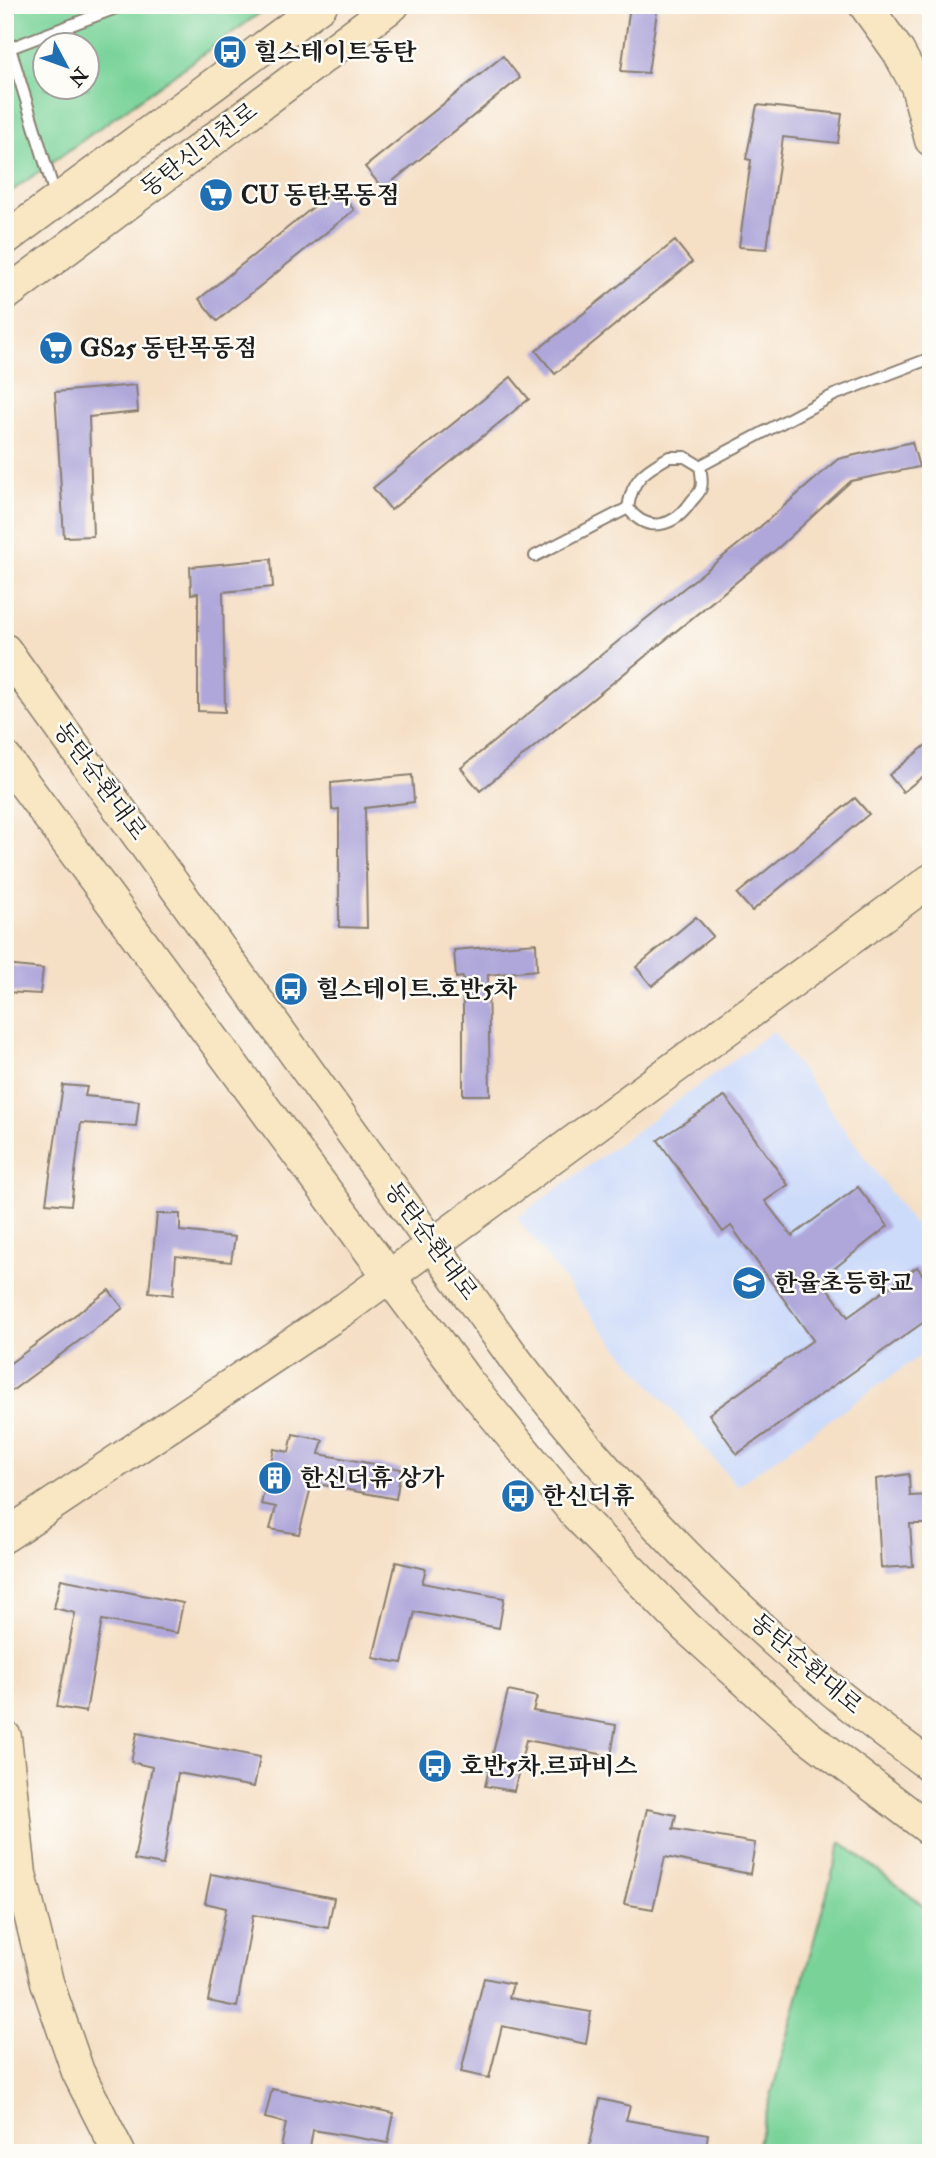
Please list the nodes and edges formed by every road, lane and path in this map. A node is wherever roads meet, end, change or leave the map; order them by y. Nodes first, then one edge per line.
1 (124, 5) edge
2 (321, 5) edge
3 (393, 5) edge
4 (865, 5) edge
5 (931, 140) edge
6 (57, 201) junction
7 (5, 239) edge
8 (5, 295) edge
9 (931, 358) edge
10 (701, 466) junction
11 (628, 508) junction
12 (535, 556) dead end
13 (5, 650) edge
14 (5, 758) edge
15 (931, 880) edge
16 (433, 1245) junction
17 (390, 1276) junction
18 (5, 1536) edge
19 (5, 1737) edge
20 (931, 1766) edge
21 (931, 1830) edge
22 (119, 2153) edge

1 - 6 lane
2 - 6 main road, 동탄신리천로
3 - 8 main road, 동탄신리천로
4 - 5 main road
6 - 7 main road, 동탄신리천로
9 - 10 lane
10 - 11 lane
10 - 11 lane
11 - 12 lane
13 - 16 main road, 동탄순환대로
14 - 17 main road
15 - 16 main road
16 - 17 main road
16 - 20 main road, 동탄순환대로
17 - 18 main road
17 - 21 main road
19 - 22 main road

